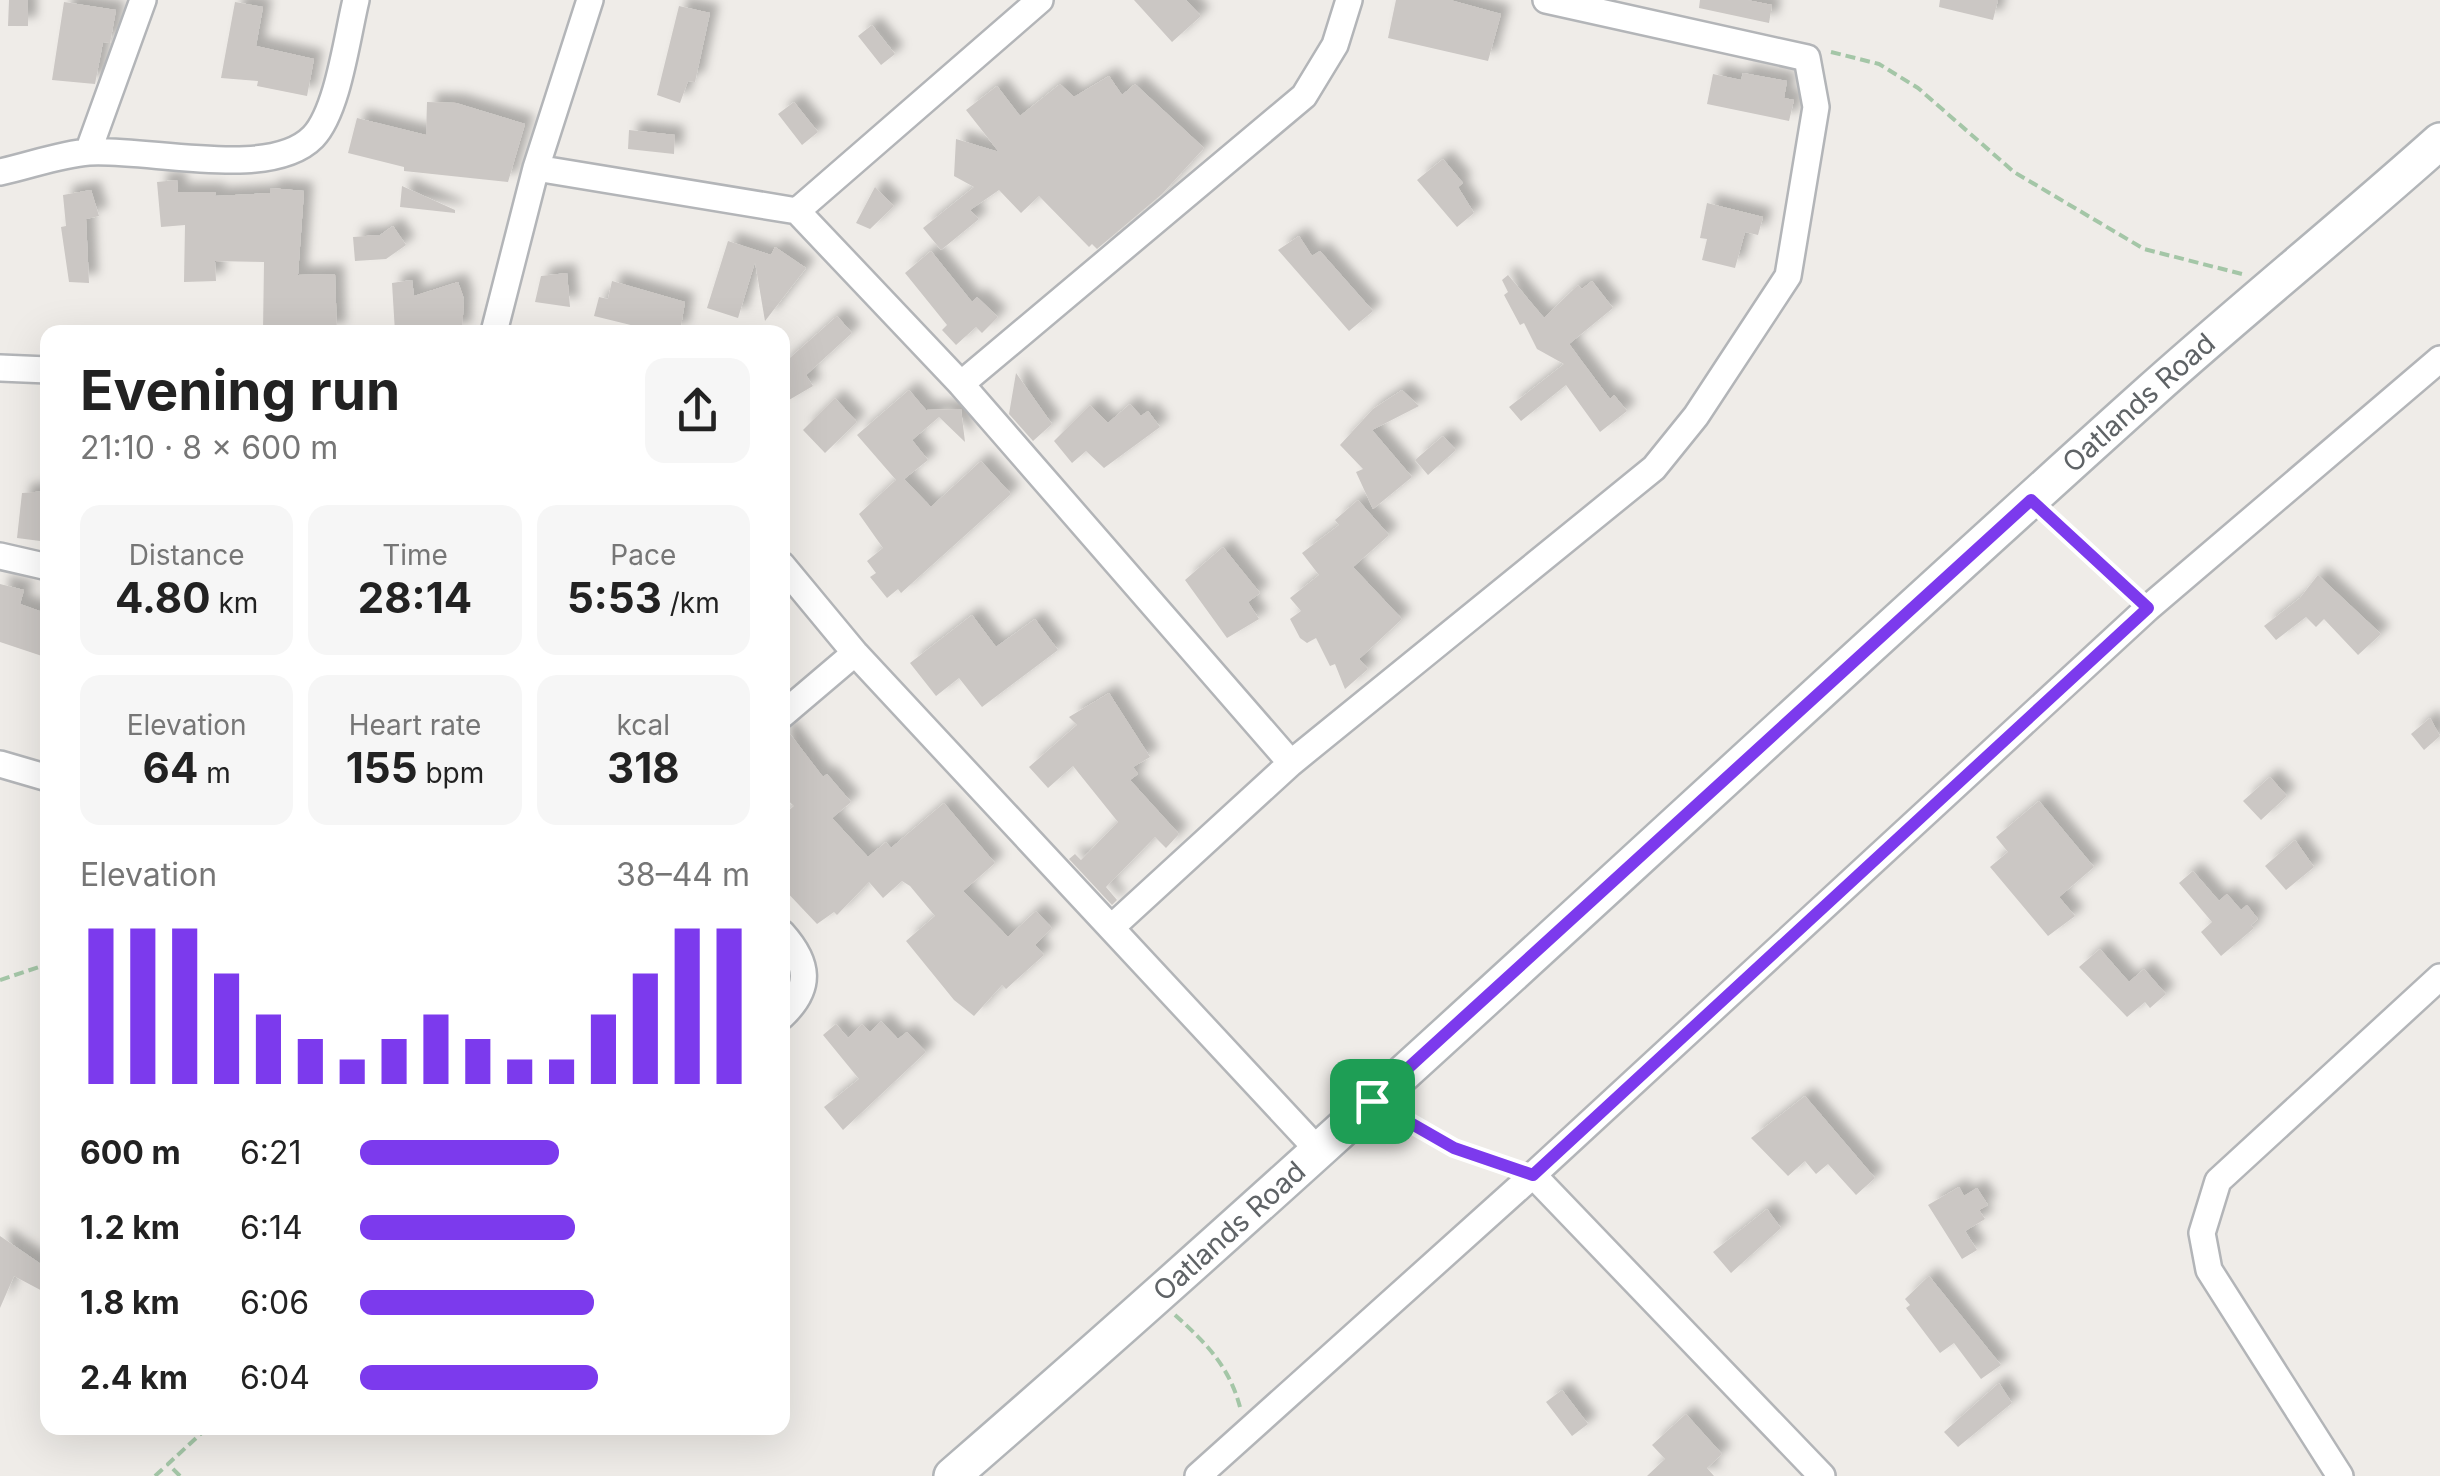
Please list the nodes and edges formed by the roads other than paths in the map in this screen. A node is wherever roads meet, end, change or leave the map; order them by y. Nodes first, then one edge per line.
1 (144, 0) edge
2 (356, 0) edge
3 (590, 0) edge
4 (1040, 0) edge
5 (1349, 0) edge
6 (1546, 0) edge
7 (2440, 141) edge
8 (88, 152) junction
9 (536, 168) junction
10 (0, 172) edge
11 (796, 210) junction
12 (496, 325) edge
13 (2440, 359) edge
14 (0, 368) edge
15 (40, 370) edge
16 (961, 384) junction
17 (0, 556) edge
18 (40, 565) edge
19 (790, 575) edge
20 (855, 653) junction
21 (790, 708) edge
22 (1290, 763) junction
23 (0, 764) edge
24 (40, 776) edge
25 (1112, 927) junction
26 (790, 946) edge
27 (2440, 977) edge
28 (790, 1006) edge
29 (1316, 1148) junction
30 (1533, 1175) junction
31 (952, 1476) edge
32 (1198, 1476) edge
33 (1822, 1476) edge
34 (2340, 1476) edge

1 - 8 street
2 - 8 street
3 - 9 street
4 - 11 street
5 - 16 street
6 - 22 street
7 - 29 street, Oatlands Road
8 - 10 street
9 - 11 street
9 - 12 street
11 - 16 street
13 - 30 street
14 - 15 street
16 - 22 street
17 - 18 street
19 - 20 street
20 - 21 street
20 - 25 street
22 - 25 street
23 - 24 street
25 - 29 street
26 - 28 street
27 - 34 street
29 - 31 street, Oatlands Road
30 - 32 street
30 - 33 street

